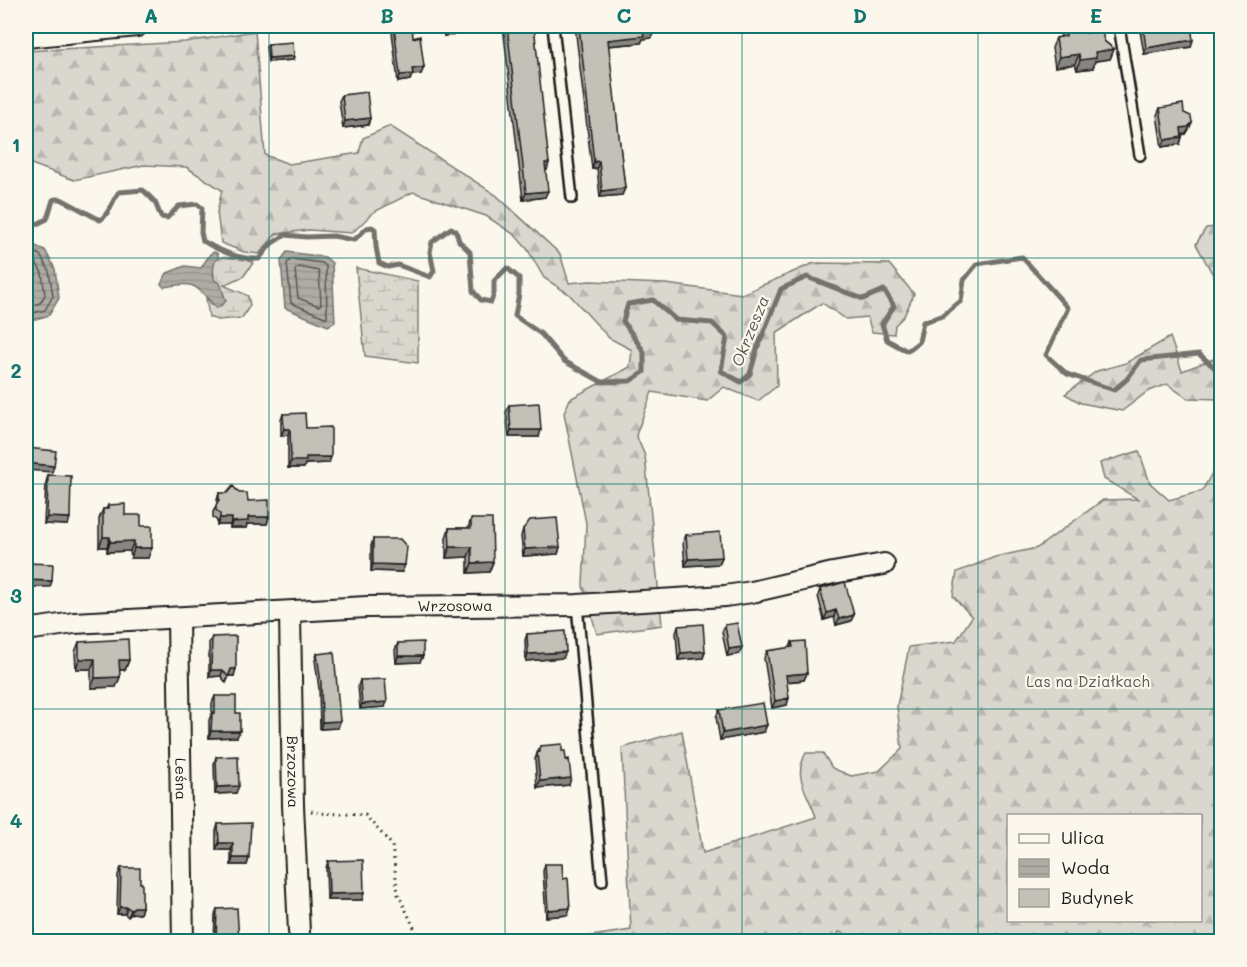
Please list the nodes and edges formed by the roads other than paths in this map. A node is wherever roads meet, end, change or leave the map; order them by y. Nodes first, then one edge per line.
1 (137, 26) edge
2 (553, 26) edge
3 (1119, 26) edge
4 (26, 37) edge
5 (1140, 156) dead end
6 (572, 198) dead end
7 (884, 564) dead end
8 (577, 605) junction
9 (290, 612) junction
10 (178, 619) junction
11 (26, 630) edge
12 (602, 881) dead end
13 (299, 932) dead end
14 (183, 942) edge

1 - 4 street
2 - 6 lane
3 - 5 lane
7 - 8 street, Wrzosowa
8 - 9 street, Wrzosowa
8 - 12 lane
9 - 10 street, Wrzosowa
9 - 13 street, Brzozowa
10 - 11 street, Wrzosowa
10 - 14 street, Leśna

